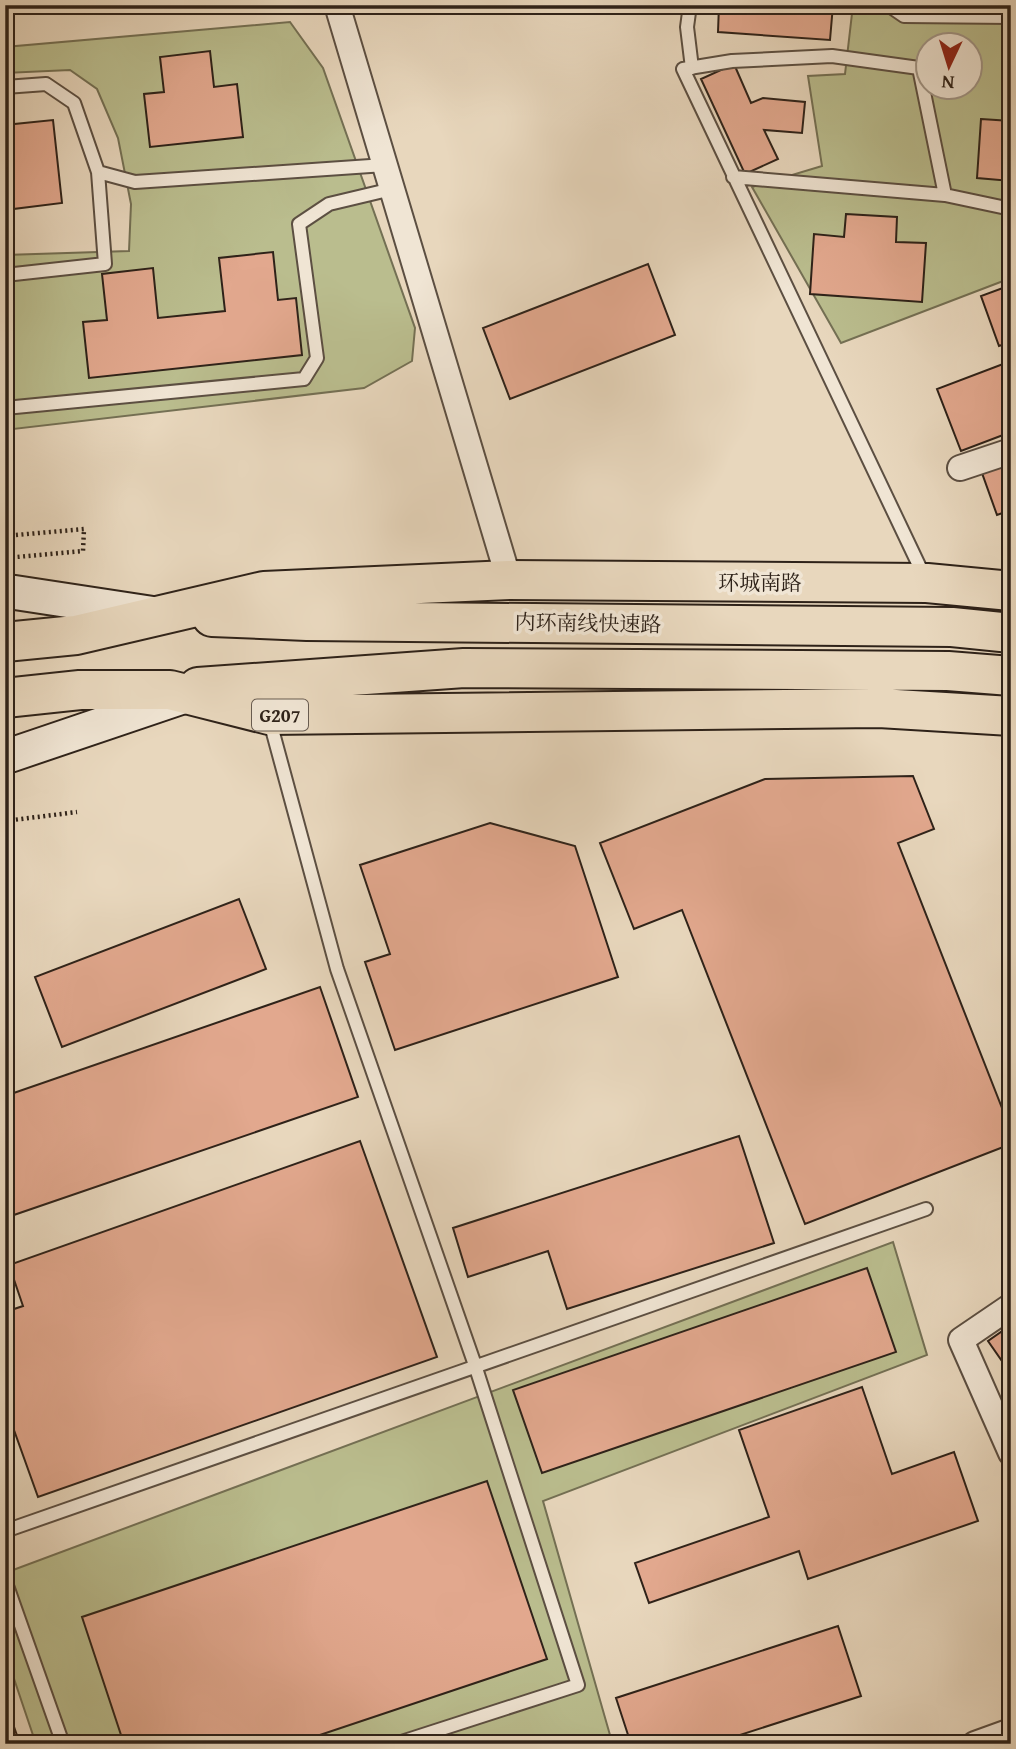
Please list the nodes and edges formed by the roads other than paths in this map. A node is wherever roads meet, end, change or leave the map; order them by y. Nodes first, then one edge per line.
1 (337, 5) edge
2 (690, 5) edge
3 (888, 5) edge
4 (1011, 17) edge
5 (692, 68) junction
6 (5, 87) edge
7 (385, 164) junction
8 (98, 172) junction
9 (733, 177) junction
10 (392, 189) junction
11 (945, 195) junction
12 (1011, 209) edge
13 (5, 275) edge
14 (5, 408) edge
15 (1011, 451) edge
16 (960, 468) dead end
17 (509, 580) junction
18 (927, 583) junction
19 (5, 591) edge
20 (1011, 591) edge
21 (165, 615) junction
22 (1011, 633) edge
23 (5, 642) edge
24 (1011, 676) edge
25 (179, 692) junction
26 (5, 698) edge
27 (269, 715) junction
28 (1011, 716) edge
29 (5, 757) edge
30 (926, 1209) dead end
31 (1011, 1307) edge
32 (475, 1365) junction
33 (1011, 1453) edge
34 (5, 1531) edge
35 (5, 1580) edge
36 (1011, 1731) edge
37 (63, 1744) edge
38 (395, 1744) edge
39 (975, 1744) edge

1 - 7 street
2 - 5 lane
3 - 4 lane
5 - 9 lane
5 - 11 lane
6 - 8 lane
7 - 8 lane
7 - 10 street
8 - 13 lane
9 - 11 lane
9 - 18 lane
10 - 14 lane
10 - 17 street
11 - 12 lane
15 - 16 street
17 - 18 highway, 环城南路
17 - 21 highway, 内环南线快速路
18 - 20 highway, 环城南路
19 - 21 main road
21 - 22 highway, 内环南线快速路
21 - 23 highway, 内环南线快速路
24 - 25 highway, G207
25 - 26 highway, G207
25 - 27 highway, G207
25 - 29 main road
27 - 28 highway, G207
27 - 32 lane
30 - 32 lane
31 - 33 street
32 - 34 lane
32 - 38 lane
35 - 37 lane
36 - 39 street

